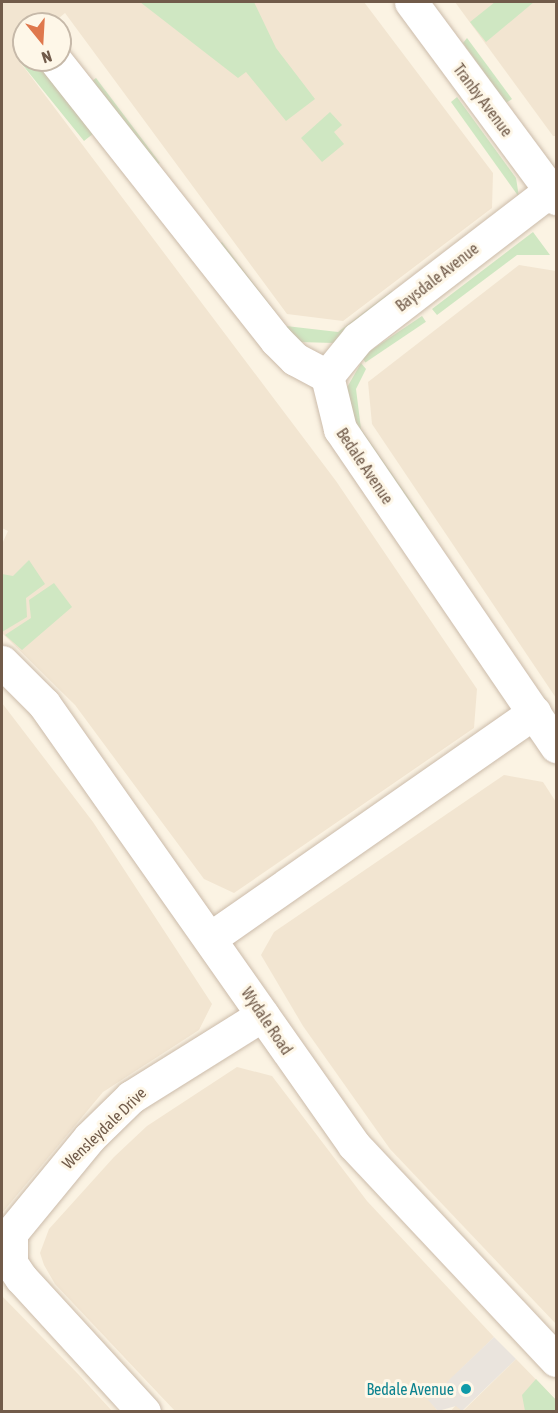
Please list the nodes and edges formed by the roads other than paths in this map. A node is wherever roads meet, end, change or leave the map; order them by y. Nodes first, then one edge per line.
1 (411, 2) edge
2 (65, 72) edge
3 (555, 191) edge
4 (327, 376) junction
5 (2, 663) edge
6 (534, 712) junction
7 (556, 746) edge
8 (212, 937) junction
9 (262, 1015) junction
10 (5, 1251) edge
11 (556, 1360) edge
12 (144, 1412) edge

1 - 3 street, Tranby Avenue
2 - 4 street
3 - 4 street, Baysdale Avenue
4 - 6 street, Bedale Avenue
5 - 8 street, Wydale Road
6 - 7 street, Bedale Avenue
6 - 8 street
8 - 9 street, Wydale Road
9 - 10 street, Wensleydale Drive
9 - 11 street, Wydale Road
10 - 12 street, Wensleydale Drive

